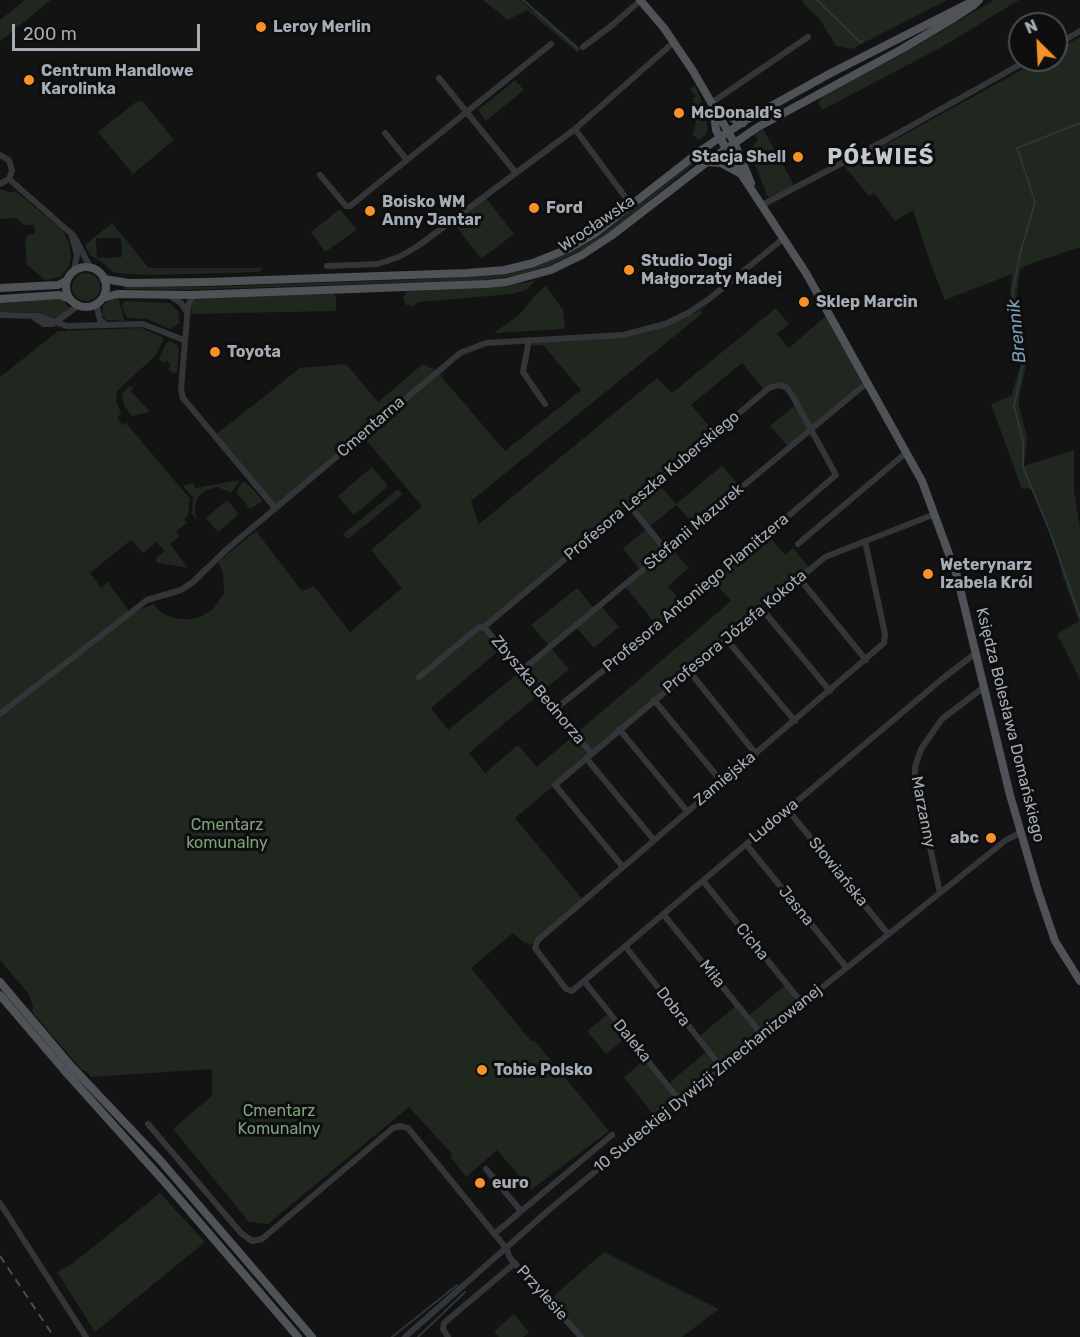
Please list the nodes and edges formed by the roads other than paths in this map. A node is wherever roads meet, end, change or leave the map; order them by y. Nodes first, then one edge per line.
1 (640, 0) edge
2 (978, 0) edge
3 (808, 37) dead end
4 (674, 42) junction
5 (551, 44) dead end
6 (583, 47) dead end
7 (1008, 72) edge
8 (439, 78) dead end
9 (712, 104) junction
10 (466, 112) junction
11 (743, 123) junction
12 (575, 129) junction
13 (729, 132) junction
14 (385, 133) dead end
15 (720, 137) junction
16 (734, 142) junction
17 (726, 148) junction
18 (0, 155) edge
19 (407, 160) junction
20 (708, 162) junction
21 (516, 173) junction
22 (741, 174) junction
23 (320, 175) dead end
24 (9, 179) junction
25 (0, 184) edge
26 (754, 192) junction
27 (626, 198) dead end
28 (762, 205) junction
29 (69, 230) junction
30 (784, 238) junction
31 (327, 266) dead end
32 (90, 267) junction
33 (74, 270) junction
34 (104, 279) junction
35 (66, 281) junction
36 (0, 288) edge
37 (196, 294) junction
38 (168, 295) junction
39 (0, 298) edge
40 (70, 299) junction
41 (99, 301) junction
42 (79, 305) junction
43 (187, 313) junction
44 (0, 315) edge
45 (58, 323) junction
46 (105, 324) junction
47 (529, 339) junction
48 (184, 340) junction
49 (868, 382) junction
50 (545, 404) dead end
51 (811, 429) junction
52 (907, 452) junction
53 (629, 505) junction
54 (275, 508) junction
55 (935, 514) junction
56 (865, 542) junction
57 (798, 544) dead end
58 (666, 550) junction
59 (799, 578) junction
60 (762, 609) junction
61 (484, 627) junction
62 (726, 639) junction
63 (976, 653) junction
64 (866, 660) junction
65 (521, 671) junction
66 (689, 671) junction
67 (419, 677) dead end
68 (984, 687) junction
69 (830, 691) junction
70 (654, 700) junction
71 (554, 710) junction
72 (0, 714) edge
73 (795, 721) junction
74 (619, 729) junction
75 (756, 754) junction
76 (589, 755) junction
77 (722, 782) junction
78 (788, 810) junction
79 (687, 811) junction
80 (1020, 832) junction
81 (654, 840) junction
82 (746, 844) junction
83 (623, 867) junction
84 (702, 881) junction
85 (940, 893) junction
86 (663, 914) junction
87 (888, 934) junction
88 (625, 946) junction
89 (846, 967) junction
90 (584, 981) junction
91 (1080, 981) edge
92 (0, 982) edge
93 (572, 991) joint
94 (0, 995) edge
95 (802, 1003) junction
96 (762, 1035) junction
97 (722, 1068) junction
98 (680, 1101) junction
99 (148, 1124) dead end
100 (612, 1135) dead end
101 (486, 1169) dead end
102 (0, 1203) edge
103 (521, 1211) junction
104 (494, 1234) junction
105 (506, 1248) junction
106 (515, 1263) junction
107 (576, 1335) edge
108 (86, 1337) edge
109 (298, 1337) edge
110 (312, 1337) edge
111 (405, 1337) edge
112 (448, 1337) edge

1 - 4 main road, Księdza Bolesława Domańskiego
1 - 6 street
2 - 11 main road, Wrocławska
2 - 16 main road, Wrocławska
3 - 9 street
4 - 9 main road, Księdza Bolesława Domańskiego
4 - 12 street
5 - 10 street
7 - 28 street
8 - 10 street
9 - 11 main road
9 - 13 main road, Księdza Bolesława Domańskiego
9 - 15 main road, Księdza Bolesława Domańskiego
10 - 19 street
10 - 21 street
11 - 13 main road, Wrocławska
12 - 21 street
12 - 27 street
13 - 15 main road, Wrocławska
13 - 16 main road, Księdza Bolesława Domańskiego
14 - 19 street
15 - 17 main road, Księdza Bolesława Domańskiego
15 - 34 main road, Wrocławska
16 - 17 main road, Wrocławska
16 - 26 main road, Księdza Bolesława Domańskiego
17 - 20 main road, Wrocławska
17 - 22 main road, Księdza Bolesława Domańskiego
18 - 24 street
19 - 23 street
20 - 22 main road
20 - 37 main road, Wrocławska
21 - 31 street
22 - 26 main road, Księdza Bolesława Domańskiego
24 - 25 street
24 - 29 street
26 - 28 main road, Księdza Bolesława Domańskiego
28 - 30 main road, Księdza Bolesława Domańskiego
29 - 32 street
29 - 33 street
30 - 47 street, Cmentarna
30 - 49 main road, Księdza Bolesława Domańskiego
32 - 33 main road
32 - 34 main road
33 - 35 main road
34 - 41 main road
35 - 36 main road
35 - 40 main road
37 - 38 main road, Wrocławska
37 - 43 street
38 - 41 main road, Wrocławska
38 - 43 street
39 - 40 main road
40 - 42 main road
41 - 42 main road
41 - 46 street
42 - 45 street
43 - 48 street
44 - 45 street
45 - 46 street
46 - 48 street
47 - 50 street
47 - 54 street, Cmentarna
48 - 54 street
49 - 51 street, Stefanii Mazurek
49 - 52 main road, Księdza Bolesława Domańskiego
51 - 53 street, Profesora Leszka Kuberskiego
51 - 58 street, Stefanii Mazurek
51 - 71 street, Profesora Antoniego Plamitzera
52 - 55 main road, Księdza Bolesława Domańskiego
52 - 57 street
53 - 58 street
53 - 61 street, Profesora Leszka Kuberskiego
54 - 72 street, Cmentarna
55 - 56 street, Profesora Józefa Kokota
55 - 63 main road, Księdza Bolesława Domańskiego
56 - 59 street, Profesora Józefa Kokota
56 - 64 street, Zamiejska
58 - 65 street, Stefanii Mazurek
59 - 60 street, Profesora Józefa Kokota
59 - 64 street
60 - 62 street, Profesora Józefa Kokota
60 - 69 street
61 - 65 street, Zbyszka Bednorza
61 - 67 street, Profesora Leszka Kuberskiego
62 - 66 street, Profesora Józefa Kokota
62 - 73 street
63 - 68 main road, Księdza Bolesława Domańskiego
63 - 78 street, Ludowa
64 - 69 street, Zamiejska
65 - 71 street, Zbyszka Bednorza
66 - 70 street, Profesora Józefa Kokota
66 - 75 street
68 - 80 main road, Księdza Bolesława Domańskiego
68 - 85 street, Marzanny
69 - 73 street, Zamiejska
70 - 74 street, Profesora Józefa Kokota
70 - 77 street
71 - 76 street, Zbyszka Bednorza
73 - 75 street, Zamiejska
74 - 76 street, Profesora Józefa Kokota
74 - 79 street
75 - 77 street, Zamiejska
76 - 81 street, Zbyszka Bednorza
76 - 83 street, Profesora Józefa Kokota
77 - 79 street, Zamiejska
78 - 82 street, Ludowa
78 - 87 street, Słowiańska
79 - 81 street, Zamiejska
80 - 85 street, 10 Sudeckiej Dywizji Zmechanizowanej
80 - 91 main road, Księdza Bolesława Domańskiego
81 - 83 street, Zamiejska
82 - 84 street, Ludowa
82 - 89 street, Jasna
83 - 93 street, Zamiejska
84 - 86 street, Ludowa
84 - 95 street, Cicha
85 - 87 street, 10 Sudeckiej Dywizji Zmechanizowanej
86 - 88 street, Ludowa
86 - 96 street, Miła
87 - 89 street, 10 Sudeckiej Dywizji Zmechanizowanej
88 - 90 street, Ludowa
88 - 97 street, Dobra
89 - 95 street, 10 Sudeckiej Dywizji Zmechanizowanej
90 - 93 street, Ludowa
90 - 98 street, Daleka
92 - 110 main road
94 - 109 main road
95 - 96 street, 10 Sudeckiej Dywizji Zmechanizowanej
96 - 97 street, 10 Sudeckiej Dywizji Zmechanizowanej
97 - 98 street, 10 Sudeckiej Dywizji Zmechanizowanej
98 - 105 street, 10 Sudeckiej Dywizji Zmechanizowanej
99 - 104 street, Przylesie
100 - 103 street
101 - 103 street
102 - 108 street
103 - 104 street
104 - 105 street, Przylesie
105 - 106 street, Przylesie
105 - 111 street, 10 Sudeckiej Dywizji Zmechanizowanej
106 - 107 street, Przylesie
106 - 112 street

